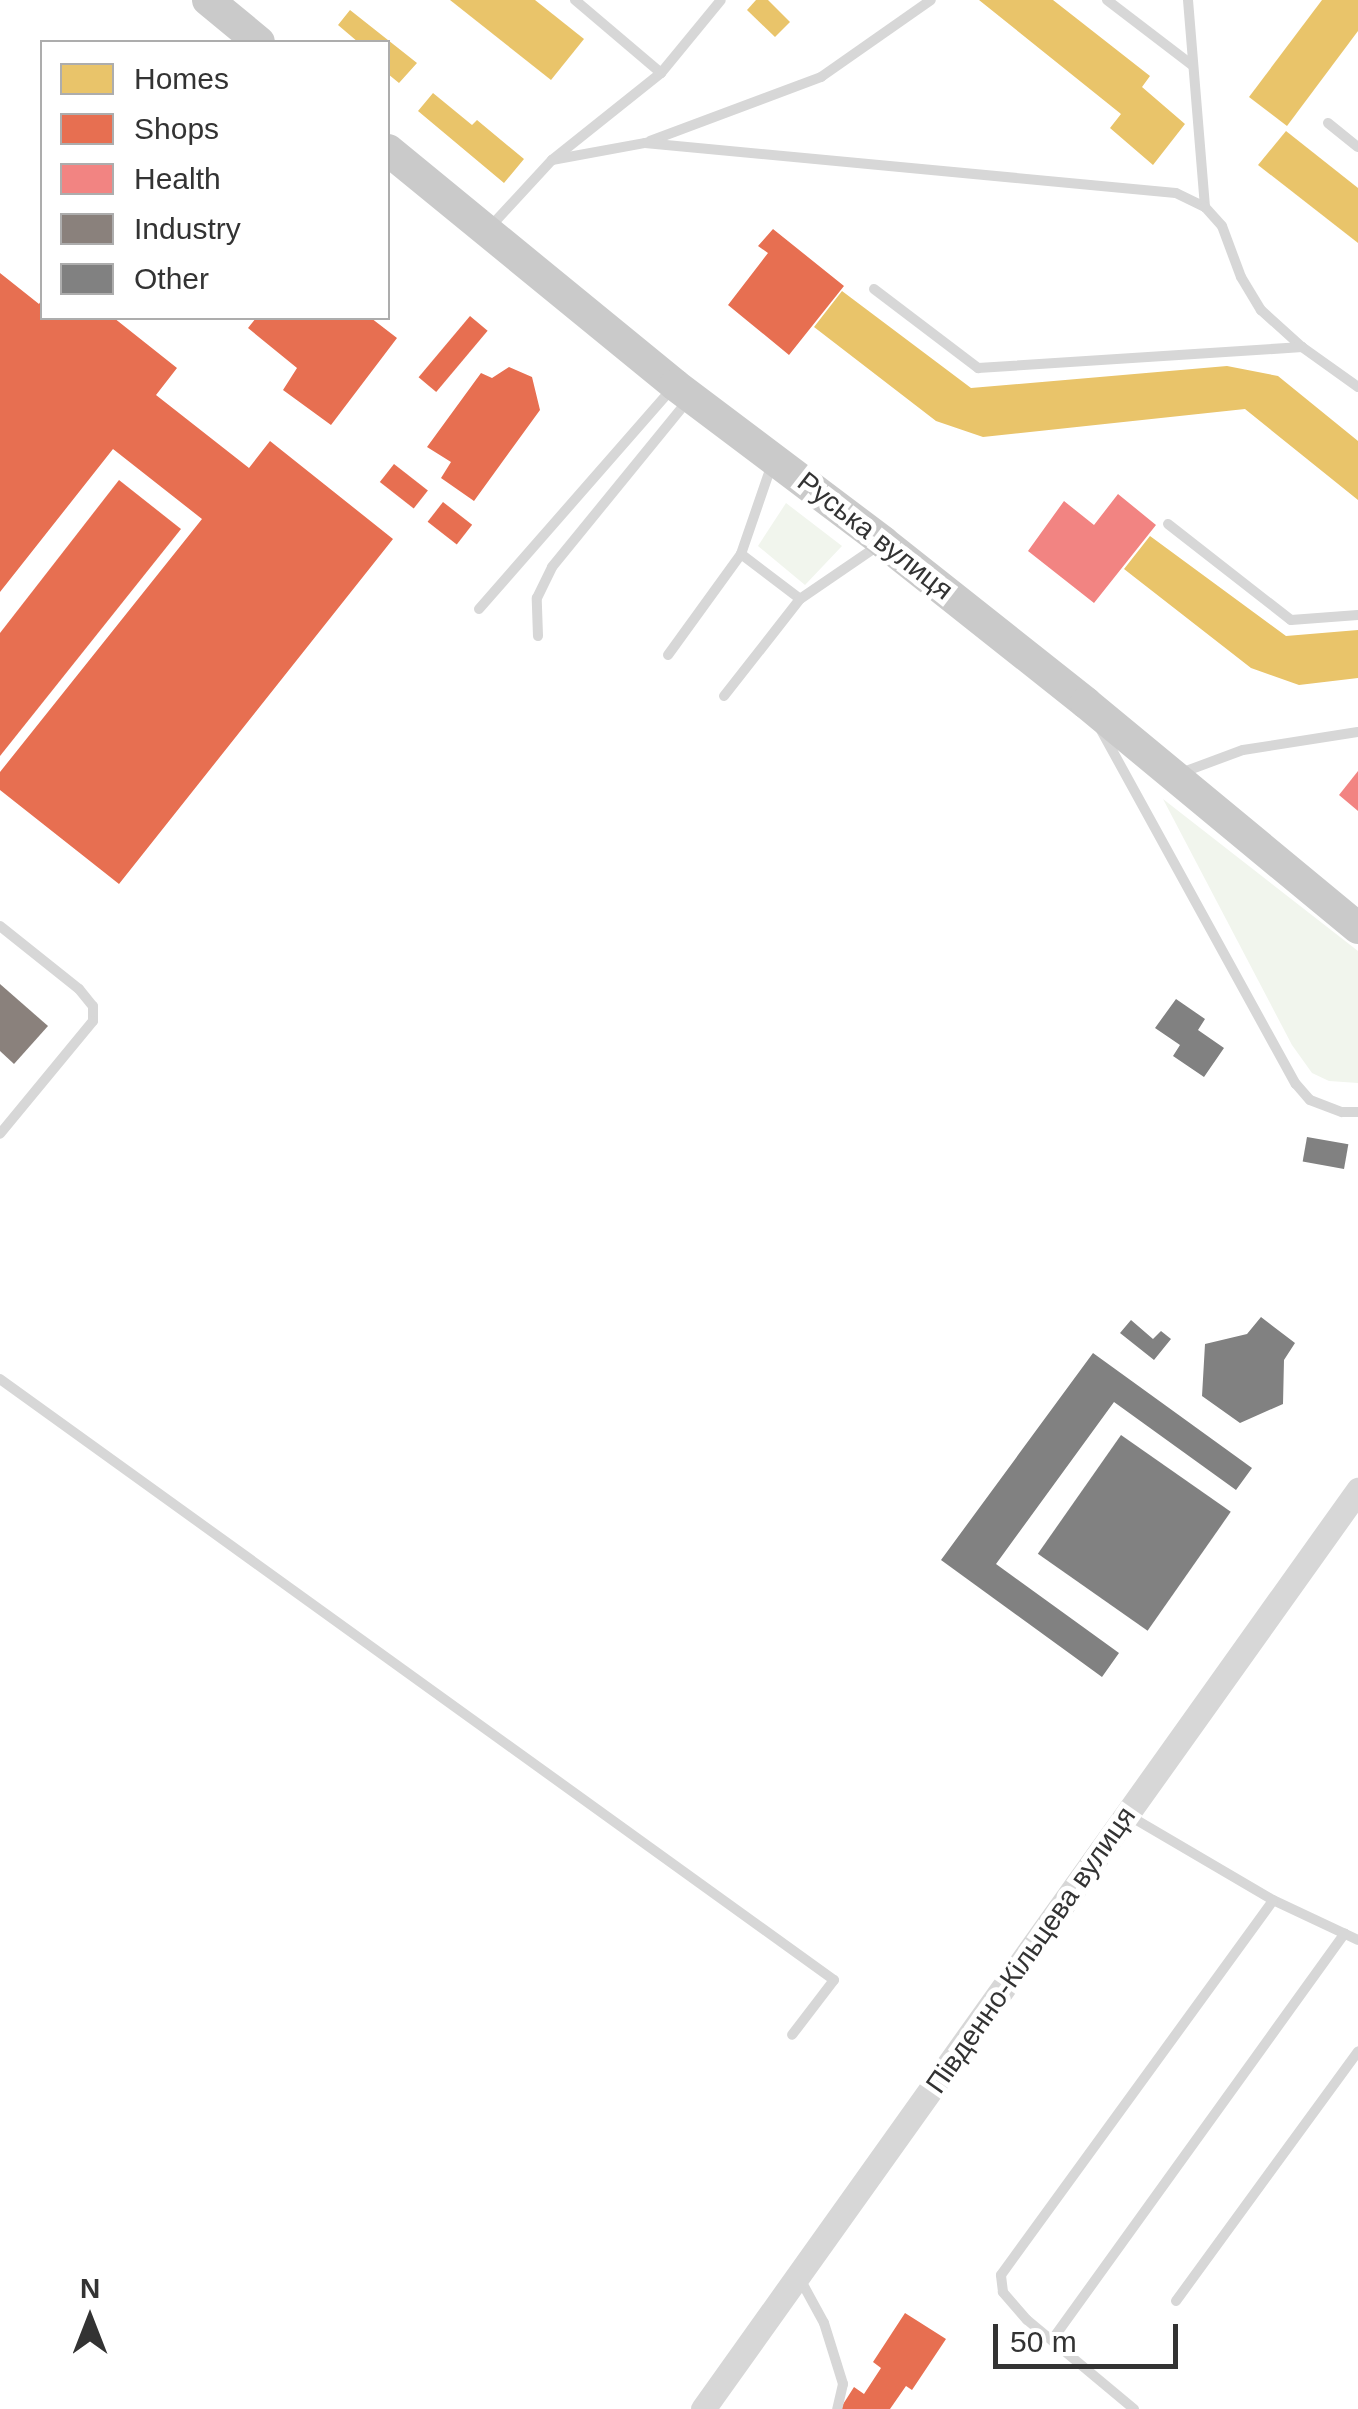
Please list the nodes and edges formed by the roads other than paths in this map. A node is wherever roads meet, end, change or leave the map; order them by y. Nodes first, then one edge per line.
1 (208, 0) edge
2 (575, 0) edge
3 (721, 0) edge
4 (931, 0) edge
5 (1108, 0) edge
6 (1188, 0) edge
7 (257, 40) edge
8 (1192, 66) junction
9 (662, 73) junction
10 (1328, 123) dead end
11 (644, 143) junction
12 (1358, 146) edge
13 (390, 152) edge
14 (552, 160) junction
15 (1204, 206) junction
16 (487, 231) junction
17 (874, 290) dead end
18 (1302, 347) junction
19 (1358, 387) edge
20 (682, 392) junction
21 (774, 458) junction
22 (1168, 524) dead end
23 (884, 542) junction
24 (740, 554) junction
25 (800, 599) junction
26 (479, 610) dead end
27 (1358, 615) edge
28 (538, 636) dead end
29 (668, 654) dead end
30 (724, 696) dead end
31 (1086, 702) junction
32 (1358, 732) edge
33 (1173, 777) junction
34 (0, 926) edge
35 (1358, 928) edge
36 (1358, 1112) edge
37 (0, 1134) edge
38 (0, 1379) edge
39 (1358, 1490) edge
40 (1127, 1814) junction
41 (1273, 1900) junction
42 (1345, 1933) junction
43 (1358, 1940) edge
44 (792, 2035) dead end
45 (1358, 2050) edge
46 (798, 2276) junction
47 (1176, 2301) dead end
48 (1052, 2340) junction
49 (703, 2409) edge
50 (837, 2409) edge
51 (1134, 2409) edge

1 - 7 main road
2 - 9 lane
3 - 9 lane
4 - 11 lane
5 - 8 lane
6 - 8 lane
8 - 15 lane
9 - 14 lane
10 - 12 lane
11 - 14 lane
11 - 15 lane
13 - 16 main road, Руська вулиця
14 - 16 lane
15 - 18 lane
16 - 20 main road, Руська вулиця
17 - 18 lane
18 - 19 lane
20 - 21 main road, Руська вулиця
20 - 26 lane
20 - 28 lane
21 - 23 main road, Руська вулиця
21 - 24 lane
22 - 27 lane
23 - 25 lane
23 - 31 main road, Руська вулиця
24 - 25 lane
24 - 29 lane
25 - 30 lane
31 - 33 main road, Руська вулиця
31 - 36 lane
32 - 33 lane
33 - 35 main road, Руська вулиця
34 - 37 lane
38 - 44 lane
39 - 40 street, Південно-Кільцева вулиця
40 - 41 lane
40 - 46 street, Південно-Кільцева вулиця
41 - 42 lane
41 - 48 lane
42 - 43 lane
42 - 48 lane
45 - 47 lane
46 - 49 street, Південно-Кільцева вулиця
46 - 50 lane
48 - 51 lane

